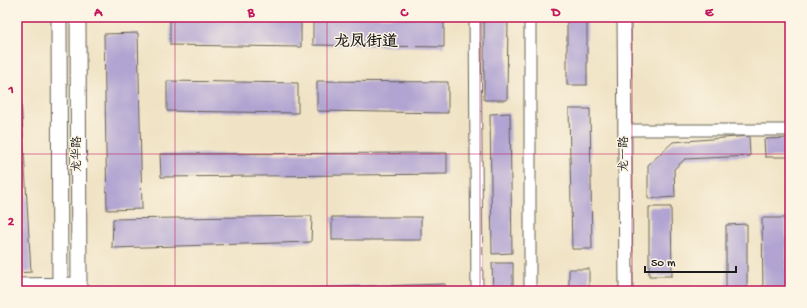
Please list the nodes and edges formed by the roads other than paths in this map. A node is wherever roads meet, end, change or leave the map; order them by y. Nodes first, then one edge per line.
1 (59, 17) edge
2 (78, 17) edge
3 (475, 17) edge
4 (530, 17) edge
5 (624, 17) edge
6 (625, 130) junction
7 (790, 130) edge
8 (17, 284) edge
9 (60, 287) edge
10 (79, 287) edge
11 (477, 291) edge
12 (530, 291) edge
13 (626, 291) edge

1 - 9 main road
2 - 10 main road, 龙华路
3 - 11 street
4 - 12 street
5 - 6 street, 龙一路
6 - 7 street
6 - 13 street, 龙一路
8 - 9 street
9 - 10 street

